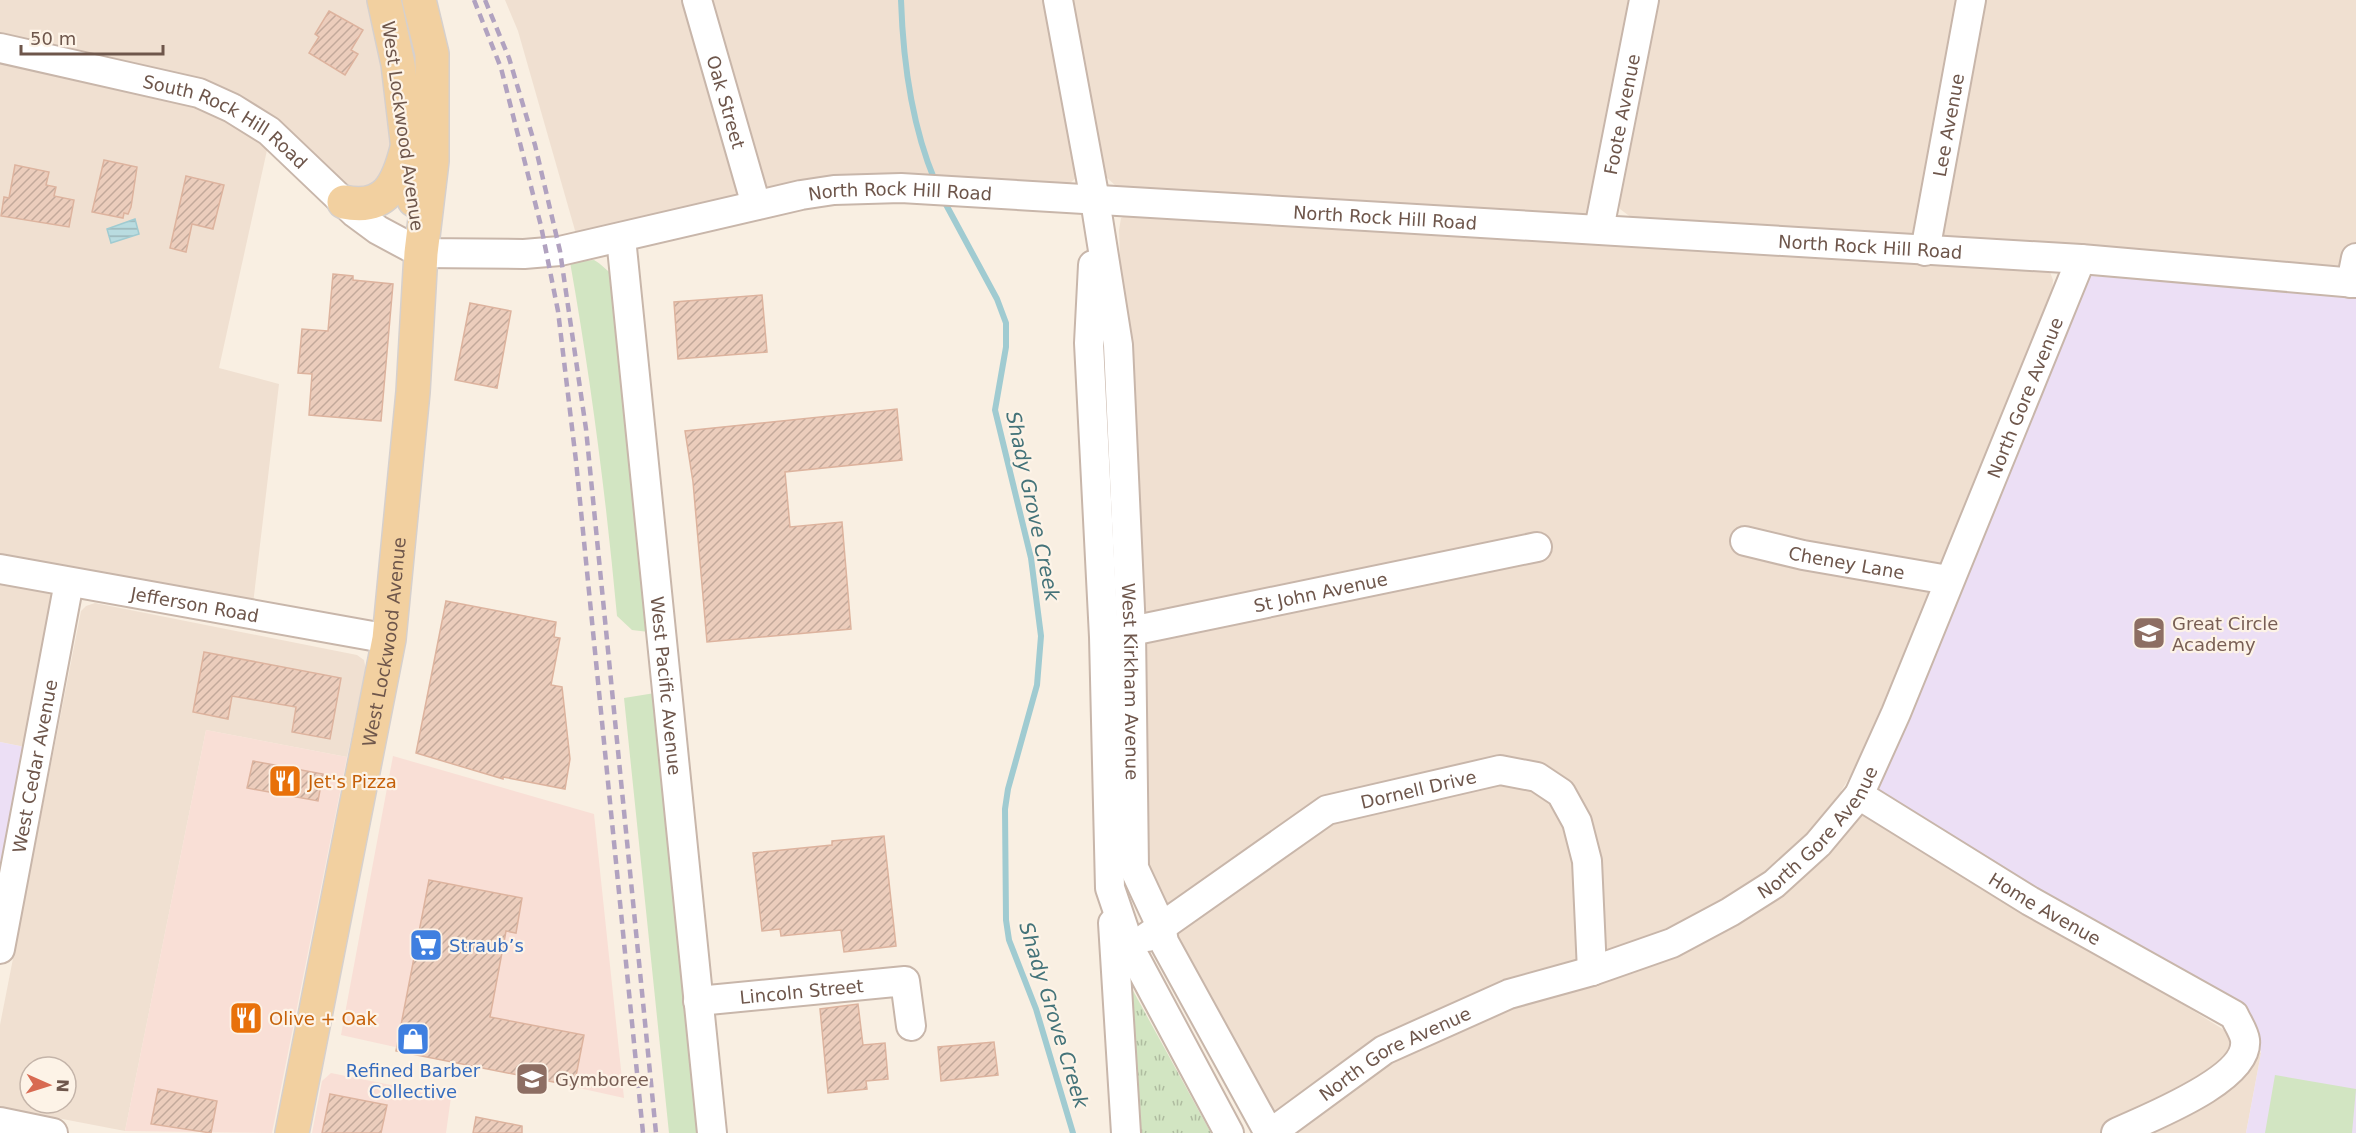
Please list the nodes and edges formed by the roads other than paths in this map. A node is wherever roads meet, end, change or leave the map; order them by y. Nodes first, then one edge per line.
1 (384, 0) edge
2 (419, 0) edge
3 (697, 0) edge
4 (1058, 0) edge
5 (1644, 0) edge
6 (1971, 0) edge
7 (0, 48) edge
8 (408, 147) junction
9 (1095, 200) junction
10 (344, 202) junction
11 (756, 205) junction
12 (1599, 229) junction
13 (621, 238) junction
14 (1925, 251) junction
15 (421, 253) junction
16 (2080, 259) junction
17 (2354, 275) edge
18 (1745, 541) dead end
19 (1537, 547) dead end
20 (0, 569) edge
21 (1948, 580) junction
22 (69, 582) junction
23 (1118, 634) junction
24 (389, 639) junction
25 (1859, 795) junction
26 (1110, 888) junction
27 (1161, 926) junction
28 (0, 950) edge
29 (1131, 950) junction
30 (1592, 971) junction
31 (698, 1001) junction
32 (911, 1026) dead end
33 (0, 1122) edge
34 (53, 1133) edge
35 (292, 1133) edge
36 (712, 1133) edge
37 (1126, 1133) edge
38 (1229, 1133) edge
39 (1270, 1133) edge
40 (2116, 1133) edge

1 - 8 main road, West Lockwood Avenue
2 - 15 main road, West Lockwood Avenue
3 - 11 street, Oak Street
4 - 9 street, West Kirkham Avenue
5 - 12 street, Foote Avenue
6 - 14 street, Lee Avenue
7 - 10 street, South Rock Hill Road
8 - 10 main road
8 - 15 main road, West Lockwood Avenue
9 - 11 street, North Rock Hill Road
9 - 12 street, North Rock Hill Road
9 - 23 street, West Kirkham Avenue
10 - 15 street, South Rock Hill Road
11 - 13 street, North Rock Hill Road
12 - 14 street, North Rock Hill Road
13 - 15 street, North Rock Hill Road
13 - 31 street, West Pacific Avenue
14 - 16 street, North Rock Hill Road
15 - 24 main road, West Lockwood Avenue
16 - 17 street, North Rock Hill Road
16 - 21 street, North Gore Avenue
18 - 21 street, Cheney Lane
19 - 23 street, St John Avenue
20 - 22 street, Jefferson Road
21 - 25 street, North Gore Avenue
22 - 24 street, Jefferson Road
22 - 28 street, West Cedar Avenue
23 - 26 street, West Kirkham Avenue
23 - 27 street, West Kirkham Avenue
24 - 35 main road, West Lockwood Avenue
25 - 30 street, North Gore Avenue
25 - 40 street, Home Avenue
26 - 29 street, West Kirkham Avenue
26 - 37 street
27 - 29 street, Dornell Drive
27 - 30 street, Dornell Drive
27 - 39 street, West Kirkham Avenue
29 - 38 street, West Kirkham Avenue
30 - 39 street, North Gore Avenue
31 - 32 street, Lincoln Street
31 - 36 street, West Pacific Avenue
33 - 34 street

